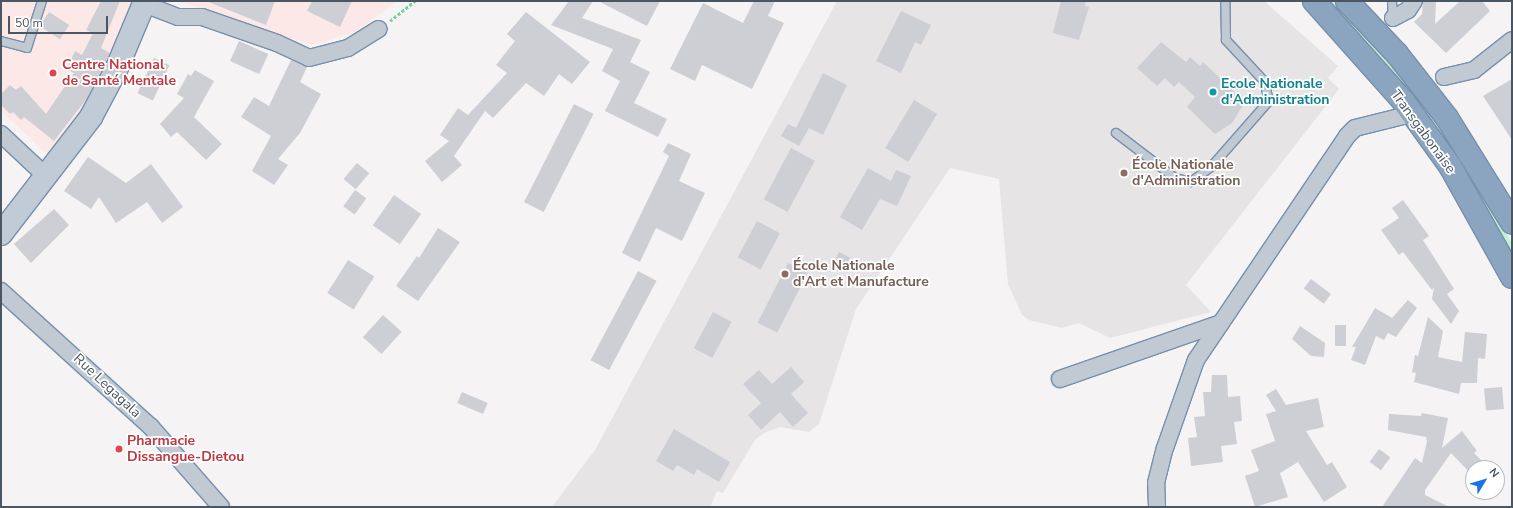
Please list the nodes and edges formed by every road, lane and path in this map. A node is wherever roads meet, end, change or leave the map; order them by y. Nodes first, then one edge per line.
1 (42, 1) edge
2 (415, 1) edge
3 (1225, 1) edge
4 (1314, 1) edge
5 (1347, 1) edge
6 (1392, 1) edge
7 (1414, 1) edge
8 (144, 3) edge
9 (1393, 18) joint
10 (379, 29) joint
11 (1512, 40) edge
12 (1, 41) edge
13 (1444, 76) dead end
14 (1411, 114) junction
15 (1116, 133) dead end
16 (1, 134) edge
17 (47, 176) junction
18 (1512, 223) edge
19 (1, 234) edge
20 (1512, 277) edge
21 (1, 291) edge
22 (1221, 323) junction
23 (1060, 379) dead end
24 (221, 507) edge
25 (1156, 507) edge

1 - 12 lane
2 - 10 path
3 - 15 lane
4 - 14 highway, Transgabonaise
5 - 18 highway, Transgabonaise
6 - 9 lane
7 - 9 street
8 - 10 street
8 - 17 street
11 - 13 street
14 - 20 highway, Transgabonaise
14 - 22 street
16 - 17 street
17 - 19 street
21 - 24 street, Rue Legagala
22 - 23 street
22 - 25 street

